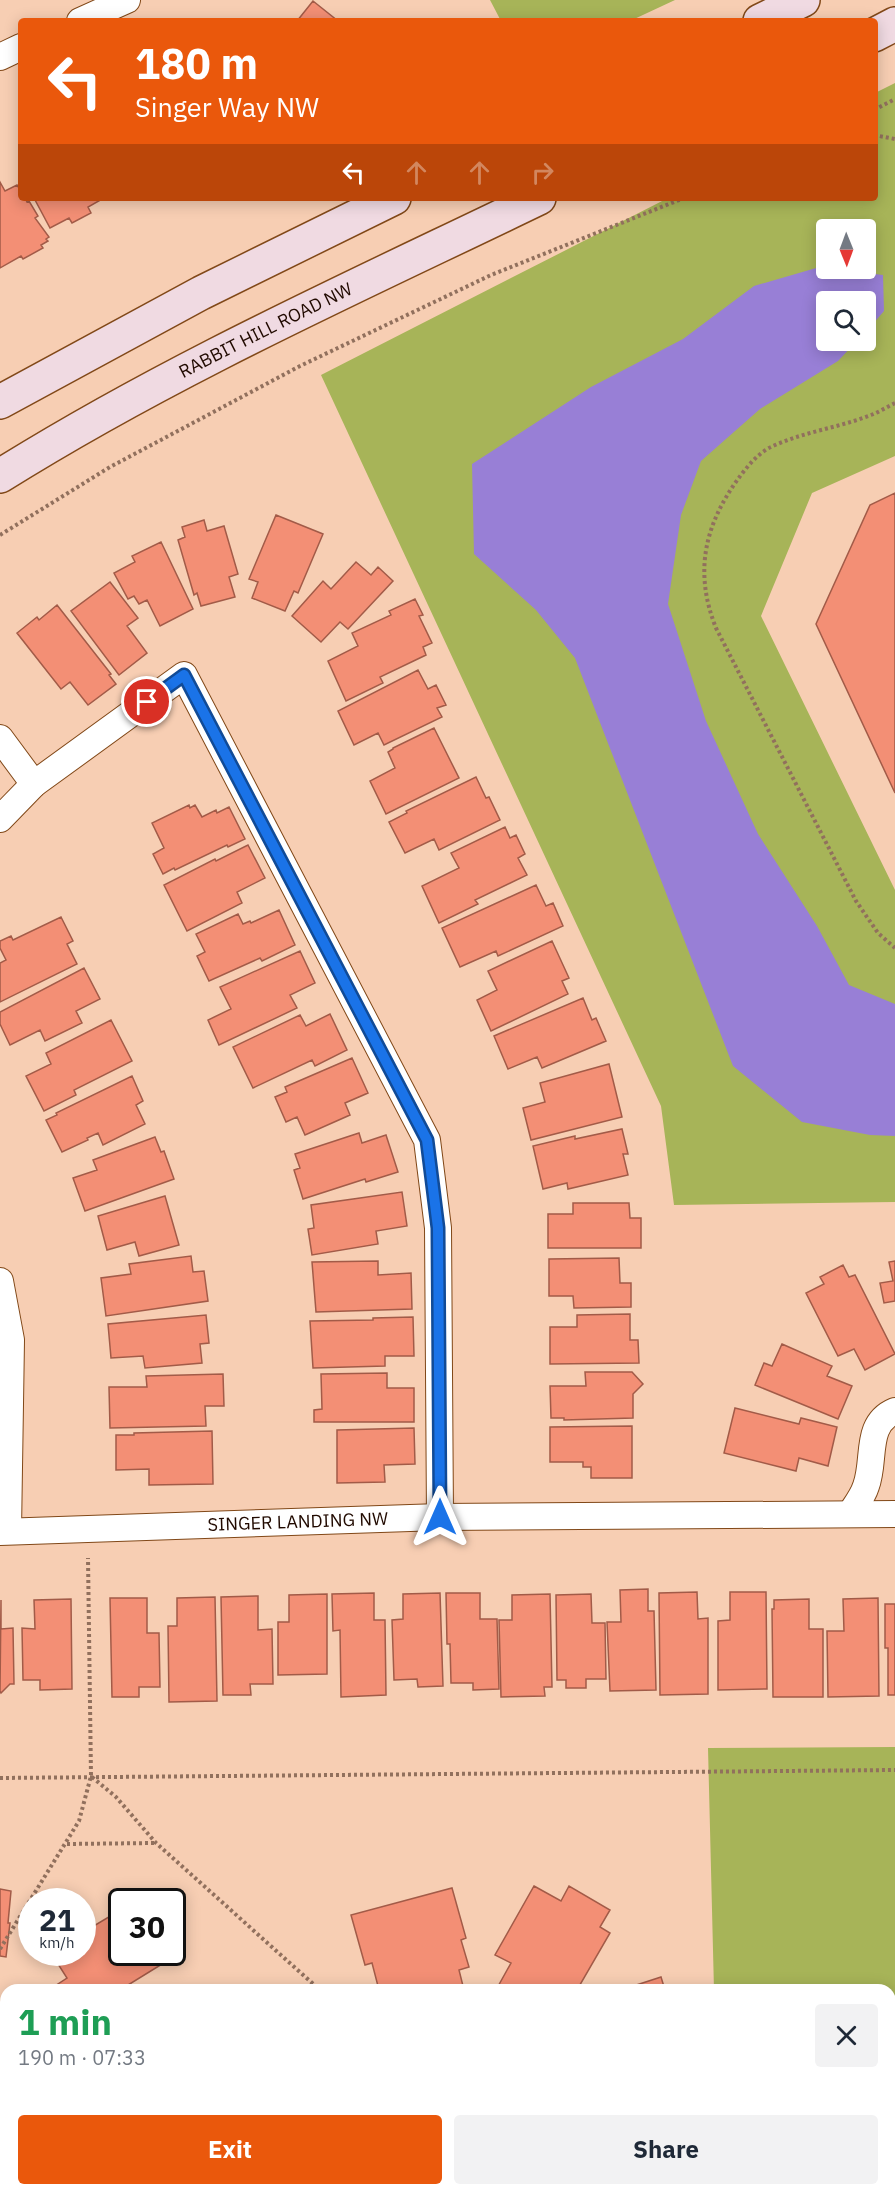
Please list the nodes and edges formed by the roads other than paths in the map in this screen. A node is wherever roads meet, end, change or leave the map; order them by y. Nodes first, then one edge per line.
1 (127, 0) edge
2 (803, 0) edge
3 (87, 18) edge
4 (766, 18) edge
5 (895, 24) edge
6 (878, 32) edge
7 (18, 49) edge
8 (0, 57) edge
9 (388, 201) edge
10 (532, 201) edge
11 (0, 402) edge
12 (0, 476) edge
13 (0, 738) edge
14 (34, 784) junction
15 (0, 819) edge
16 (0, 1281) edge
17 (895, 1411) edge
18 (895, 1514) edge
19 (850, 1515) junction
20 (440, 1517) junction
21 (4, 1532) edge

1 - 3 street
2 - 4 main road
5 - 6 main road
7 - 8 street
9 - 11 main road
10 - 12 main road, RABBIT HILL ROAD NW
13 - 14 street
14 - 15 street
14 - 20 street
16 - 21 street
17 - 19 street
18 - 19 street, SINGER LANDING NW
19 - 20 street, SINGER LANDING NW
20 - 21 street, SINGER LANDING NW

